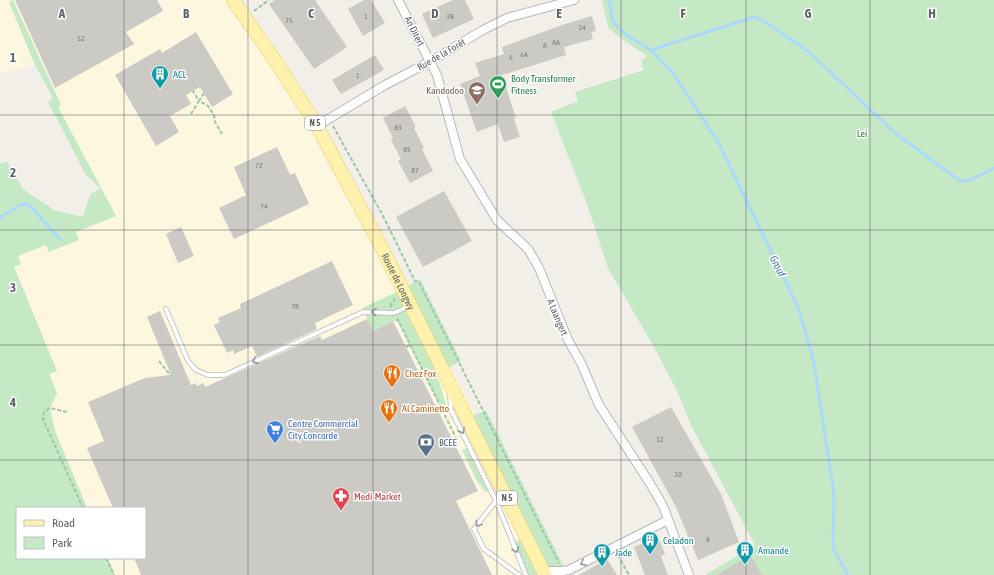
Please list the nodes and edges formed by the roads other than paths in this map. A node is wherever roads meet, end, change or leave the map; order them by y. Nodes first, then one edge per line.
1 (233, 0) edge
2 (398, 0) edge
3 (574, 0) edge
4 (430, 61) junction
5 (317, 126) junction
6 (411, 305) junction
7 (166, 308) dead end
8 (449, 381) junction
9 (496, 500) junction
10 (668, 520) junction
11 (544, 573) edge
12 (519, 575) edge
13 (526, 575) edge
14 (690, 575) edge

1 - 5 main road, Route de Longwy / N 5
2 - 4 street, An Ditert
3 - 4 street, Rue de la Forêt
4 - 5 street, Rue de la Forêt
4 - 10 street, A Laangert
5 - 6 main road, Route de Longwy / N 5
6 -> 7 lane
6 - 8 main road, Route de Longwy / N 5
8 -> 9 lane
8 - 11 main road, Route de Longwy / N 5
9 -> 12 lane
9 -> 13 lane
10 -> 11 street
10 - 14 street, A Laangert

